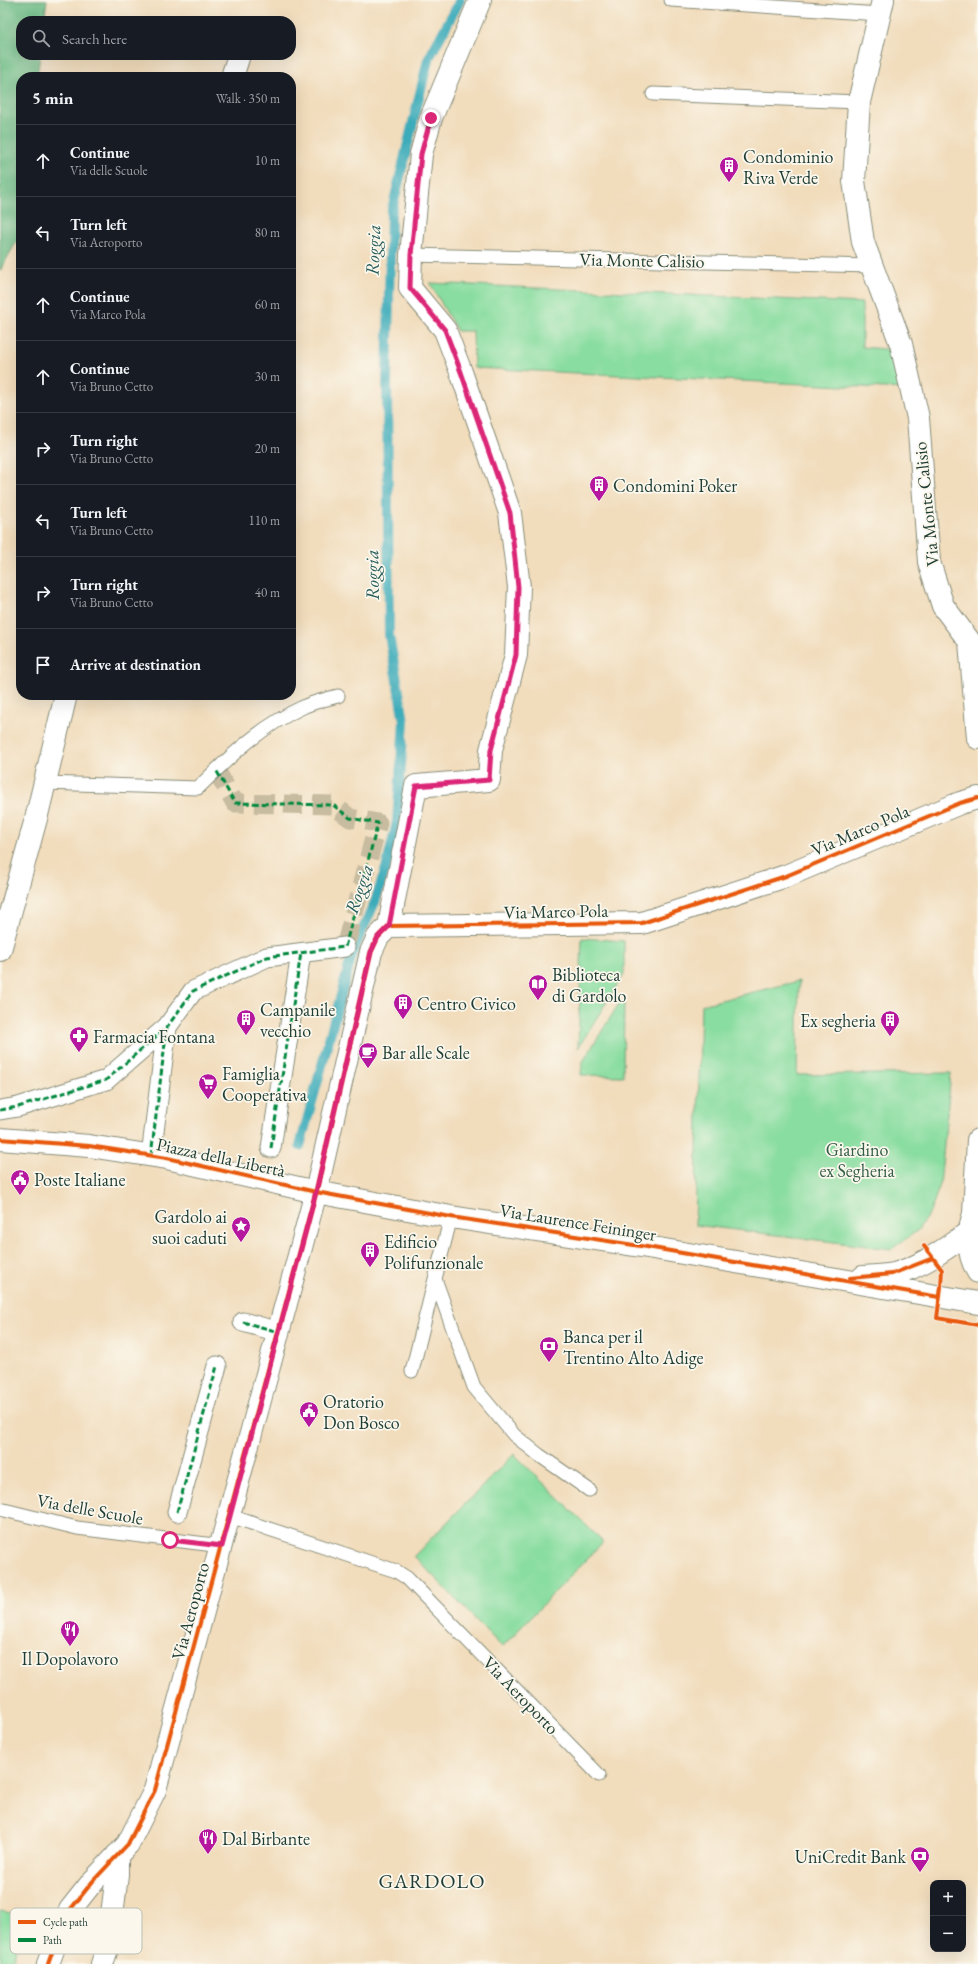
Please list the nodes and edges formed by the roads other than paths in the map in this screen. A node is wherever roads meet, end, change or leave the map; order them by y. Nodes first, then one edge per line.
1 (480, 0) edge
2 (671, 0) edge
3 (881, 7) edge
4 (237, 60) edge
5 (234, 72) edge
6 (653, 94) dead end
7 (859, 102) junction
8 (411, 255) junction
9 (872, 266) junction
10 (338, 696) dead end
11 (65, 700) edge
12 (978, 738) edge
13 (45, 783) junction
14 (978, 798) edge
15 (389, 926) junction
16 (345, 947) dead end
17 (0, 950) edge
18 (301, 953) junction
19 (167, 1027) junction
20 (0, 1110) edge
21 (0, 1139) edge
22 (978, 1140) edge
23 (271, 1148) dead end
24 (151, 1156) junction
25 (316, 1192) junction
26 (974, 1216) edge
27 (451, 1217) junction
28 (978, 1272) edge
29 (435, 1279) junction
30 (836, 1280) junction
31 (978, 1303) edge
32 (243, 1322) dead end
33 (279, 1332) junction
34 (217, 1366) dead end
35 (412, 1371) dead end
36 (589, 1490) dead end
37 (0, 1509) edge
38 (177, 1512) dead end
39 (230, 1516) junction
40 (222, 1546) junction
41 (599, 1775) dead end
42 (117, 1855) junction
43 (72, 1908) edge
44 (113, 1908) edge
45 (52, 1954) edge
46 (105, 1954) edge
47 (48, 1964) edge
48 (102, 1964) edge

1 - 8 street
2 - 3 lane, Via Monte Calisio
3 - 7 street, Via Monte Calisio
4 - 5 street
6 - 7 lane
7 - 9 street, Via Monte Calisio
8 - 9 lane, Via Monte Calisio
8 - 15 street
9 - 12 street, Via Monte Calisio
10 - 13 lane
11 - 13 street
13 - 17 street
14 - 15 street, Via Marco Pola
15 - 25 street
16 - 18 street
18 - 19 street
18 - 23 street
19 - 20 street
19 - 24 street
21 - 24 street, Piazza della Libertà
22 - 26 street
24 - 25 street, Piazza della Libertà
25 - 27 street, Via Laurence Feininger
25 - 33 street, Via Aeroporto
26 - 28 street
26 - 30 street, Via Laurence Feininger
27 - 29 lane
27 - 30 street, Via Laurence Feininger
29 - 35 lane
29 - 36 lane
30 - 31 street, Via Laurence Feininger
32 - 33 street
33 - 39 street, Via Aeroporto
34 - 38 street
37 - 40 lane, Via delle Scuole
39 - 40 street, Via Aeroporto
39 - 41 lane, Via Aeroporto
40 - 42 street, Via Aeroporto
42 - 43 street, Via Aeroporto
42 - 44 street
45 - 47 street, Via Aeroporto
46 - 48 street

